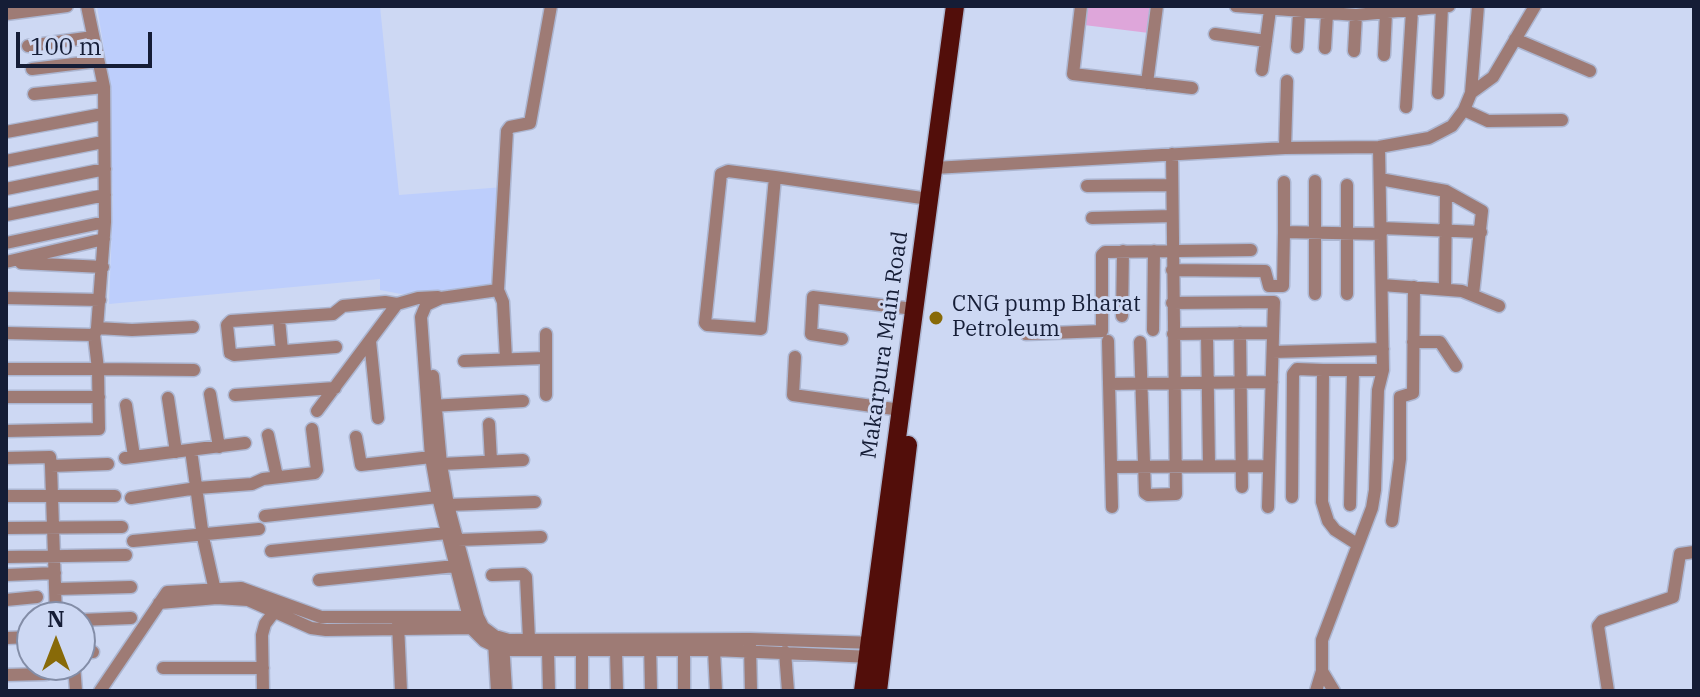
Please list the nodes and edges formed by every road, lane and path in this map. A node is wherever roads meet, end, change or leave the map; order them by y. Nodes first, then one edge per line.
1 (67, 6) edge
2 (87, 6) edge
3 (551, 6) edge
4 (955, 6) edge
5 (967, 6) edge
6 (1081, 6) edge
7 (1157, 6) edge
8 (1236, 6) edge
9 (1449, 6) edge
10 (1478, 6) edge
11 (1535, 6) edge
12 (1442, 7) edge
13 (1266, 9) edge
14 (1291, 10) edge
15 (1412, 11) junction
16 (1332, 12) edge
17 (1386, 13) junction
18 (6, 14) edge
19 (1356, 15) junction
20 (1215, 34) dead end
21 (93, 37) junction
22 (1515, 39) junction
23 (1266, 41) junction
24 (28, 46) dead end
25 (1297, 47) dead end
26 (1325, 48) dead end
27 (1354, 51) dead end
28 (1384, 55) dead end
29 (98, 61) junction
30 (32, 69) dead end
31 (1262, 70) dead end
32 (1590, 71) dead end
33 (1287, 81) dead end
34 (1147, 83) junction
35 (104, 87) junction
36 (1192, 88) dead end
37 (1438, 93) dead end
38 (1471, 93) junction
39 (34, 94) dead end
40 (1406, 107) dead end
41 (1464, 110) junction
42 (103, 114) junction
43 (1562, 120) dead end
44 (6, 132) edge
45 (103, 142) junction
46 (1379, 147) junction
47 (1285, 148) junction
48 (1172, 154) junction
49 (6, 161) edge
50 (940, 168) junction
51 (105, 169) junction
52 (775, 177) junction
53 (1380, 179) junction
54 (1315, 181) dead end
55 (1284, 182) dead end
56 (1172, 185) junction
57 (1347, 185) dead end
58 (1087, 186) dead end
59 (6, 189) edge
60 (1446, 191) junction
61 (105, 195) junction
62 (929, 199) junction
63 (6, 215) edge
64 (1172, 216) junction
65 (1092, 218) dead end
66 (105, 222) junction
67 (1381, 231) junction
68 (1445, 231) junction
69 (1284, 232) junction
70 (1315, 232) junction
71 (1481, 232) junction
72 (1347, 233) junction
73 (104, 239) junction
74 (6, 243) edge
75 (1251, 250) dead end
76 (1123, 251) junction
77 (1154, 251) junction
78 (1172, 251) junction
79 (103, 267) junction
80 (1172, 270) junction
81 (1382, 285) junction
82 (1414, 287) junction
83 (1445, 289) junction
84 (498, 290) junction
85 (1315, 294) dead end
86 (1347, 294) dead end
87 (1473, 294) junction
88 (6, 298) edge
89 (100, 300) junction
90 (436, 300) junction
91 (1172, 303) junction
92 (397, 304) junction
93 (1499, 306) dead end
94 (914, 309) junction
95 (1122, 316) dead end
96 (279, 319) junction
97 (193, 327) dead end
98 (1153, 330) dead end
99 (96, 332) junction
100 (6, 333) edge
101 (1240, 333) junction
102 (1273, 333) junction
103 (546, 334) dead end
104 (1026, 334) dead end
105 (1173, 334) junction
106 (1207, 334) junction
107 (842, 339) dead end
108 (370, 341) junction
109 (1108, 341) dead end
110 (1140, 342) dead end
111 (1413, 342) junction
112 (336, 347) dead end
113 (1383, 349) junction
114 (282, 351) junction
115 (1273, 352) junction
116 (795, 357) dead end
117 (545, 358) junction
118 (506, 359) junction
119 (464, 361) dead end
120 (1456, 366) dead end
121 (6, 369) edge
122 (98, 369) junction
123 (194, 370) dead end
124 (1323, 370) junction
125 (1353, 370) junction
126 (1383, 370) junction
127 (1175, 382) junction
128 (1208, 382) junction
129 (1241, 382) junction
130 (1272, 382) junction
131 (1109, 384) junction
132 (1142, 384) junction
133 (335, 388) junction
134 (210, 394) dead end
135 (235, 395) dead end
136 (546, 395) dead end
137 (6, 397) edge
138 (99, 397) junction
139 (168, 398) dead end
140 (523, 401) dead end
141 (126, 405) dead end
142 (432, 406) junction
143 (901, 410) junction
144 (317, 411) dead end
145 (378, 418) dead end
146 (489, 424) dead end
147 (312, 429) dead end
148 (6, 431) edge
149 (268, 435) dead end
150 (356, 437) dead end
151 (245, 443) dead end
152 (219, 447) junction
153 (191, 450) junction
154 (176, 452) junction
155 (6, 458) edge
156 (436, 460) junction
157 (523, 460) dead end
158 (491, 461) junction
159 (108, 464) dead end
160 (1209, 465) junction
161 (51, 466) junction
162 (1145, 466) junction
163 (1177, 466) junction
164 (1242, 466) junction
165 (1269, 466) junction
166 (1111, 467) junction
167 (277, 477) junction
168 (1242, 487) dead end
169 (197, 488) junction
170 (52, 495) junction
171 (6, 496) edge
172 (115, 496) dead end
173 (1292, 497) dead end
174 (131, 498) dead end
175 (443, 501) junction
176 (535, 502) dead end
177 (1350, 505) dead end
178 (1112, 507) dead end
179 (1268, 507) dead end
180 (265, 516) dead end
181 (1392, 521) dead end
182 (122, 527) dead end
183 (6, 528) edge
184 (53, 528) junction
185 (259, 529) dead end
186 (452, 536) junction
187 (203, 537) junction
188 (541, 537) dead end
189 (133, 541) dead end
190 (1357, 544) junction
191 (271, 551) dead end
192 (1694, 552) edge
193 (126, 555) dead end
194 (6, 557) edge
195 (55, 557) junction
196 (455, 566) junction
197 (55, 573) junction
198 (6, 575) edge
199 (492, 575) dead end
200 (319, 580) dead end
201 (131, 587) dead end
202 (56, 589) junction
203 (216, 593) junction
204 (37, 597) dead end
205 (6, 600) edge
206 (56, 601) edge
207 (278, 607) junction
208 (131, 618) dead end
209 (96, 619) edge
210 (398, 623) junction
211 (486, 632) junction
212 (529, 639) junction
213 (650, 644) junction
214 (750, 645) junction
215 (548, 650) junction
216 (582, 650) junction
217 (616, 650) junction
218 (684, 650) junction
219 (714, 650) junction
220 (877, 650) junction
221 (785, 652) junction
222 (163, 668) dead end
223 (263, 668) junction
224 (1322, 671) junction
225 (100, 691) edge
226 (263, 691) edge
227 (401, 691) edge
228 (497, 691) edge
229 (506, 691) edge
230 (549, 691) edge
231 (582, 691) edge
232 (617, 691) edge
233 (651, 691) edge
234 (684, 691) edge
235 (716, 691) edge
236 (751, 691) edge
237 (788, 691) edge
238 (863, 691) edge
239 (878, 691) edge
240 (1316, 691) edge
241 (1334, 691) edge
242 (1608, 691) edge

1 - 18 street
2 - 21 street
3 - 84 street
4 - 50 highway, Makarpura Main Road
5 - 50 highway, Makarpura Main Road
6 - 34 street
7 - 34 street
8 - 13 street
9 - 12 street
10 - 38 street
11 - 22 street
12 - 15 street
12 - 37 street
13 - 14 street
13 - 23 street
14 - 16 street
14 - 25 street
15 - 17 street
15 - 40 street
16 - 19 street
16 - 26 street
17 - 19 street
17 - 28 street
19 - 27 street
20 - 23 street
21 - 24 street
21 - 29 street
22 - 32 street
22 - 38 street
23 - 31 street
29 - 30 street
29 - 35 street
33 - 47 street
34 - 36 street
35 - 39 street
35 - 42 street
38 - 41 street
41 - 43 street
41 - 46 street
42 - 44 street
42 - 45 street
45 - 49 street
45 - 51 street
46 - 47 street
46 - 53 street
47 - 48 street
48 - 50 street
48 - 56 street
50 - 62 highway, Makarpura Main Road
50 - 220 highway, Makarpura Main Road
51 - 59 street
51 - 61 street
52 - 52 street
52 - 62 street
53 - 60 street
53 - 67 street
54 - 70 street
55 - 69 street
56 - 58 street
56 - 64 street
57 - 72 street
60 - 68 street
60 - 71 street
61 - 63 street
61 - 66 street
62 - 94 highway, Makarpura Main Road
64 - 65 street
64 - 78 street
66 - 73 street
66 - 74 street
67 - 68 street
67 - 72 street
67 - 81 street
68 - 71 street
68 - 83 street
69 - 70 street
69 - 80 street
70 - 72 street
70 - 85 street
71 - 87 street
72 - 86 street
73 - 79 street
73 - 79 street
75 - 78 street
76 - 77 street
76 - 95 street
76 - 104 street
77 - 78 street
77 - 98 street
78 - 80 street
79 - 89 street
80 - 91 street
81 - 82 street
81 - 113 street
82 - 83 street
82 - 111 street
83 - 87 street
84 - 90 street
84 - 118 street
87 - 93 street
88 - 89 street
89 - 99 street
90 - 92 street
90 - 142 street
91 - 102 street
91 - 105 street
92 - 96 street
92 - 108 street
94 - 107 street
94 - 143 highway, Makarpura Main Road
96 - 114 street
96 - 114 street
97 - 99 street
99 - 100 street
99 - 122 street
101 - 102 street
101 - 106 street
101 - 129 street
102 - 115 street
103 - 117 street
105 - 106 street
105 - 127 street
106 - 128 street
108 - 133 street
108 - 145 street
109 - 131 street
110 - 132 street
111 - 120 street
111 - 181 street
112 - 114 street
113 - 115 street
113 - 126 street
115 - 130 street
116 - 143 street
117 - 118 street
117 - 136 street
118 - 119 street
121 - 122 street
122 - 123 street
122 - 138 street
124 - 125 street
124 - 173 street
124 - 190 street
125 - 126 street
125 - 177 street
126 - 190 street
127 - 128 street
127 - 132 street
127 - 163 street
128 - 129 street
128 - 160 street
129 - 130 street
129 - 164 street
130 - 165 street
131 - 132 street
131 - 166 street
132 - 162 street
133 - 135 street
133 - 144 street
134 - 152 street
137 - 138 street
138 - 148 street
139 - 154 street
140 - 142 street
141 - 154 street
142 - 156 street
143 - 220 highway, Makarpura Main Road
146 - 158 street
147 - 167 street
149 - 167 street
150 - 156 street
151 - 152 street
152 - 153 street
153 - 154 street
153 - 169 street
155 - 161 street
156 - 158 street
156 - 175 street
157 - 158 street
159 - 161 street
160 - 163 street
160 - 164 street
161 - 170 street
162 - 163 street
162 - 163 street
162 - 166 street
164 - 165 street
164 - 168 street
165 - 179 street
166 - 178 street
167 - 169 street
169 - 174 street
169 - 187 street
170 - 171 street
170 - 172 street
170 - 184 street
175 - 176 street
175 - 180 street
175 - 186 street
182 - 184 street
183 - 184 street
184 - 195 street
185 - 187 street
186 - 188 street
186 - 191 street
186 - 196 street
186 - 211 street
187 - 189 street
187 - 203 street
190 - 224 street
192 - 242 street
193 - 195 street
194 - 195 street
195 - 197 street
196 - 200 street
196 - 211 street
197 - 198 street
197 - 202 street
199 - 212 street
201 - 202 street
202 - 206 street
203 - 207 street
203 - 225 street
204 - 205 street
207 - 210 street
207 - 223 street
208 - 209 street
210 - 211 street
210 - 227 street
211 - 212 street
211 - 215 street
211 - 228 street
211 - 229 street
212 - 213 street
213 - 214 street
213 - 217 street
213 - 218 street
213 - 233 street
214 - 219 street
214 - 220 street
214 - 221 street
214 - 236 street
215 - 216 street
215 - 230 street
216 - 217 street
216 - 231 street
217 - 232 street
218 - 219 street
218 - 234 street
219 - 235 street
220 - 221 street
220 - 238 highway, Makarpura Main Road
220 - 239 highway, Makarpura Main Road
221 - 237 street
222 - 223 street
223 - 226 street
224 - 240 street
224 - 241 street

